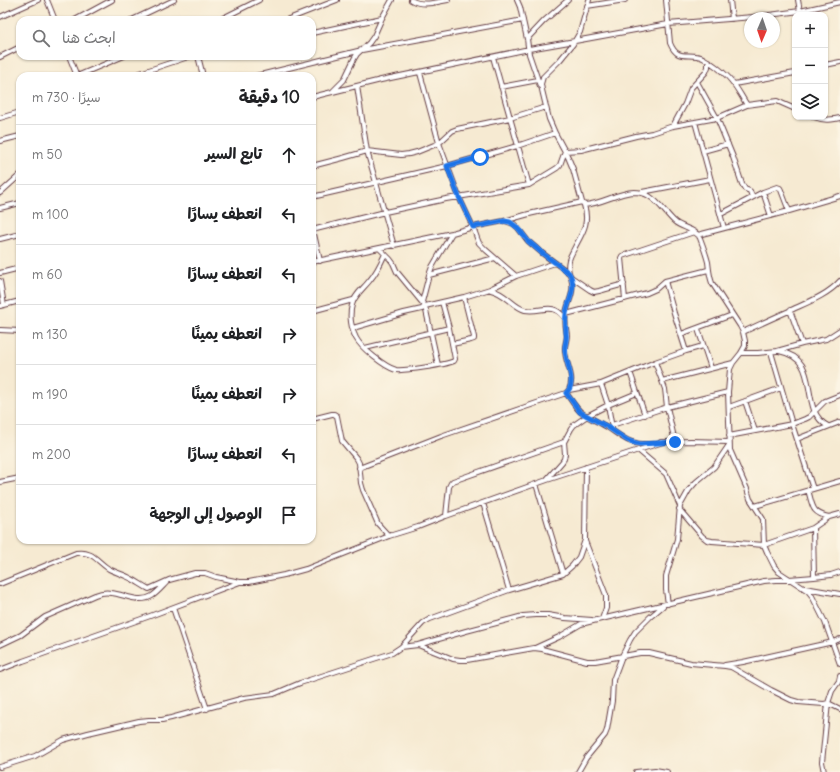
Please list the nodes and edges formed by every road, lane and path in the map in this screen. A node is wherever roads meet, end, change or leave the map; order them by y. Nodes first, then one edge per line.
1 (38, 0) edge
2 (47, 0) edge
3 (112, 0) edge
4 (174, 0) edge
5 (259, 0) edge
6 (337, 0) edge
7 (392, 0) edge
8 (411, 0) edge
9 (448, 0) edge
10 (517, 0) edge
11 (568, 0) edge
12 (589, 0) edge
13 (625, 0) edge
14 (666, 0) edge
15 (730, 0) edge
16 (798, 0) edge
17 (840, 2) edge
18 (587, 6) junction
19 (800, 11) junction
20 (53, 16) edge
21 (83, 16) edge
22 (140, 16) edge
23 (227, 16) edge
24 (296, 16) edge
25 (0, 17) edge
26 (382, 18) junction
27 (732, 19) junction
28 (523, 20) junction
29 (668, 24) junction
30 (316, 32) edge
31 (527, 39) junction
32 (575, 40) junction
33 (16, 49) edge
34 (529, 49) junction
35 (362, 50) junction
36 (0, 57) edge
37 (493, 57) junction
38 (71, 60) edge
39 (115, 60) edge
40 (179, 60) edge
41 (199, 60) edge
42 (708, 61) junction
43 (840, 62) edge
44 (828, 64) edge
45 (75, 72) edge
46 (86, 72) edge
47 (143, 72) edge
48 (201, 72) edge
49 (272, 72) edge
50 (420, 73) junction
51 (792, 74) edge
52 (538, 80) junction
53 (697, 82) junction
54 (734, 84) junction
55 (357, 86) junction
56 (501, 87) junction
57 (542, 90) junction
58 (331, 92) junction
59 (316, 96) edge
60 (747, 105) junction
61 (546, 106) junction
62 (792, 108) edge
63 (16, 113) edge
64 (0, 118) edge
65 (510, 118) junction
66 (717, 118) junction
67 (840, 118) edge
68 (823, 120) edge
69 (695, 122) junction
70 (673, 126) junction
71 (554, 133) junction
72 (16, 137) edge
73 (0, 141) edge
74 (439, 143) junction
75 (728, 144) junction
76 (518, 146) junction
77 (367, 151) junction
78 (565, 151) junction
79 (703, 151) junction
80 (316, 165) edge
81 (447, 166) junction
82 (16, 178) edge
83 (710, 178) junction
84 (376, 182) junction
85 (529, 185) junction
86 (0, 192) edge
87 (641, 192) junction
88 (763, 192) junction
89 (316, 196) edge
90 (840, 196) edge
91 (459, 197) junction
92 (752, 197) junction
93 (16, 204) edge
94 (583, 204) junction
95 (0, 208) edge
96 (789, 211) junction
97 (385, 212) junction
98 (720, 214) junction
99 (771, 216) junction
100 (504, 221) junction
101 (316, 227) edge
102 (473, 227) junction
103 (724, 228) junction
104 (694, 232) junction
105 (452, 233) junction
106 (16, 235) edge
107 (698, 235) junction
108 (0, 239) edge
109 (316, 244) edge
110 (394, 246) junction
111 (380, 249) junction
112 (385, 254) junction
113 (495, 258) junction
114 (320, 261) junction
115 (316, 262) edge
116 (555, 263) junction
117 (16, 269) edge
118 (708, 270) junction
119 (0, 273) edge
120 (429, 274) junction
121 (570, 275) junction
122 (516, 276) junction
123 (0, 281) edge
124 (665, 282) junction
125 (840, 283) edge
126 (624, 284) junction
127 (490, 290) junction
128 (464, 297) junction
129 (625, 299) junction
130 (353, 300) junction
131 (16, 302) edge
132 (422, 302) junction
133 (442, 302) junction
134 (2, 305) edge
135 (425, 306) junction
136 (316, 310) edge
137 (790, 310) junction
138 (732, 315) junction
139 (566, 316) junction
140 (353, 328) junction
141 (449, 328) junction
142 (698, 329) junction
143 (0, 330) edge
144 (16, 331) edge
145 (840, 331) edge
146 (431, 332) junction
147 (743, 332) junction
148 (681, 334) junction
149 (452, 344) junction
150 (802, 344) junction
151 (703, 346) junction
152 (365, 348) junction
153 (686, 351) junction
154 (777, 351) junction
155 (770, 352) junction
156 (741, 353) junction
157 (655, 362) junction
158 (733, 363) junction
159 (438, 365) junction
160 (711, 368) junction
161 (630, 372) junction
162 (662, 381) junction
163 (601, 384) junction
164 (781, 388) junction
165 (567, 391) junction
166 (728, 392) junction
167 (637, 393) junction
168 (840, 395) edge
169 (745, 401) junction
170 (608, 405) junction
171 (728, 406) junction
172 (667, 407) junction
173 (814, 411) junction
174 (645, 415) junction
175 (587, 416) junction
176 (316, 418) edge
177 (840, 422) edge
178 (792, 424) junction
179 (612, 425) junction
180 (828, 426) junction
181 (613, 431) junction
182 (755, 431) junction
183 (729, 436) junction
184 (797, 439) junction
185 (564, 442) junction
186 (663, 442) junction
187 (675, 442) junction
188 (729, 444) junction
189 (638, 450) junction
190 (586, 467) junction
191 (359, 468) junction
192 (16, 479) edge
193 (547, 480) junction
194 (840, 481) edge
195 (0, 482) edge
196 (536, 484) junction
197 (813, 489) junction
198 (808, 490) junction
199 (483, 503) junction
200 (755, 506) junction
201 (680, 507) junction
202 (840, 514) edge
203 (446, 516) junction
204 (829, 517) junction
205 (812, 528) junction
206 (389, 536) junction
207 (585, 540) junction
208 (764, 545) junction
209 (840, 572) edge
210 (563, 574) junction
211 (814, 577) junction
212 (790, 579) junction
213 (169, 580) junction
214 (240, 582) junction
215 (0, 584) edge
216 (802, 587) junction
217 (509, 590) junction
218 (840, 594) edge
219 (666, 604) junction
220 (173, 608) junction
221 (602, 619) junction
222 (597, 620) junction
223 (840, 639) edge
224 (833, 642) junction
225 (0, 644) edge
226 (418, 645) junction
227 (401, 647) junction
228 (534, 648) junction
229 (622, 656) junction
230 (840, 664) edge
231 (722, 665) junction
232 (0, 670) edge
233 (840, 676) edge
234 (828, 703) junction
235 (207, 709) junction
236 (840, 709) edge
237 (0, 767) edge
238 (578, 772) edge
239 (636, 772) edge
240 (667, 772) edge
241 (824, 772) edge

1 - 25 street
2 - 20 street
3 - 21 street
4 - 22 street
5 - 23 street
6 - 24 street
7 - 26 street
8 - 9 street
10 - 28 street
11 - 31 street
12 - 18 street
13 - 18 street
14 - 29 street
15 - 27 street
16 - 19 street
17 - 19 street
18 - 32 street
19 - 27 street
26 - 30 street
26 - 35 street
27 - 29 street
28 - 31 street
28 - 35 street
29 - 32 street
29 - 42 street
31 - 34 street
32 - 34 street
32 - 57 street
33 - 36 street
34 - 37 street
34 - 52 street
35 - 49 street
35 - 58 street
37 - 50 street
37 - 56 street
38 - 45 street
39 - 46 street
40 - 47 street
41 - 48 street
42 - 53 street
42 - 54 street
43 - 44 street
50 - 55 street
50 - 74 street
51 - 54 street
52 - 56 street
52 - 57 street
53 - 66 street
53 - 70 street
54 - 60 street
55 - 58 street
55 - 77 street
56 - 65 street
57 - 61 street
58 - 59 street
60 - 62 street
60 - 66 street
61 - 65 street
61 - 71 street
63 - 64 street
65 - 74 street
65 - 76 street
66 - 69 street
66 - 75 street
67 - 68 street
69 - 70 street
69 - 79 street
70 - 78 street
71 - 76 street
71 - 78 street
72 - 73 street
74 - 77 street
74 - 81 street
75 - 79 street
75 - 92 street
76 - 81 street
76 - 85 street
77 - 80 street
77 - 84 street
78 - 85 street
78 - 94 street
79 - 83 street
81 - 84 street
81 - 91 street
82 - 86 street
83 - 87 street
83 - 98 street
84 - 89 street
84 - 97 street
85 - 91 street
87 - 94 street
87 - 104 street
88 - 92 street
88 - 96 street
88 - 99 street
90 - 96 street
91 - 97 street
91 - 102 street
92 - 98 street
93 - 95 street
94 - 100 street
94 - 121 street
96 - 99 street
97 - 101 street
97 - 110 street
98 - 103 street
99 - 103 street
100 - 102 street
100 - 116 street
102 - 105 street
102 - 113 street
103 - 107 street
104 - 107 street
104 - 126 street
105 - 110 street
105 - 120 street
106 - 108 street
107 - 118 street
109 - 114 street
110 - 111 street
111 - 112 street
111 - 114 street
112 - 130 street
112 - 132 street
113 - 120 street
113 - 122 street
114 - 115 street
116 - 121 street
116 - 122 street
117 - 119 street
118 - 124 street
118 - 138 street
120 - 132 street
121 - 126 street
121 - 139 street
122 - 127 street
123 - 134 street
124 - 129 street
124 - 148 street
125 - 137 street
126 - 129 street
127 - 128 street
127 - 139 street
128 - 133 street
128 - 149 street
129 - 139 street
130 - 136 street
130 - 140 street
131 - 134 street
132 - 135 street
133 - 135 street
133 - 141 street
135 - 140 street
135 - 146 street
137 - 147 street
137 - 150 street
138 - 142 street
138 - 147 street
139 - 165 street
140 - 152 street
141 - 146 street
141 - 149 street
142 - 148 street
142 - 151 street
143 - 144 street
145 - 150 street
146 - 152 street
146 - 159 street
147 - 156 street
148 - 153 street
149 - 159 street
150 - 154 street
151 - 153 street
151 - 160 street
152 - 159 street
153 - 157 street
154 - 155 street
154 - 173 street
155 - 156 street
155 - 164 street
156 - 158 street
157 - 161 street
157 - 162 street
158 - 160 street
158 - 166 street
160 - 162 street
161 - 163 street
161 - 167 street
162 - 172 street
163 - 165 street
163 - 170 street
164 - 169 street
164 - 178 street
165 - 175 street
165 - 191 street
166 - 171 street
166 - 172 street
167 - 170 street
167 - 174 street
168 - 173 street
169 - 171 street
169 - 182 street
170 - 175 street
170 - 179 street
171 - 183 street
172 - 174 street
172 - 187 street
173 - 178 street
173 - 180 street
174 - 179 street
175 - 181 street
175 - 185 street
176 - 191 street
177 - 180 street
178 - 182 street
178 - 184 street
179 - 181 street
180 - 184 street
181 - 186 street
182 - 183 street
183 - 188 street
184 - 197 street
185 - 193 street
185 - 203 street
186 - 187 street
186 - 189 street
187 - 188 street
188 - 200 street
188 - 201 street
189 - 190 street
189 - 201 street
190 - 193 street
190 - 207 street
191 - 206 street
192 - 195 street
193 - 196 street
194 - 197 street
196 - 199 street
196 - 210 street
197 - 198 street
198 - 200 street
198 - 204 street
199 - 203 street
199 - 217 street
200 - 208 street
201 - 208 street
201 - 219 street
202 - 204 street
203 - 206 street
204 - 205 street
205 - 208 street
205 - 211 street
206 - 214 street
207 - 210 street
207 - 221 street
208 - 212 street
209 - 211 street
210 - 217 street
211 - 212 street
212 - 216 street
212 - 219 street
213 - 214 street
213 - 215 street
213 - 225 street
214 - 220 street
216 - 218 street
216 - 224 street
217 - 227 street
219 - 221 street
219 - 229 street
220 - 232 street
220 - 235 street
221 - 222 street
222 - 226 street
222 - 228 street
223 - 224 street
224 - 230 street
224 - 231 street
226 - 227 street
226 - 228 street
227 - 235 street
228 - 229 street
229 - 231 street
229 - 238 street
231 - 234 street
233 - 234 street
234 - 236 street
234 - 241 street
235 - 237 street
239 - 240 street

